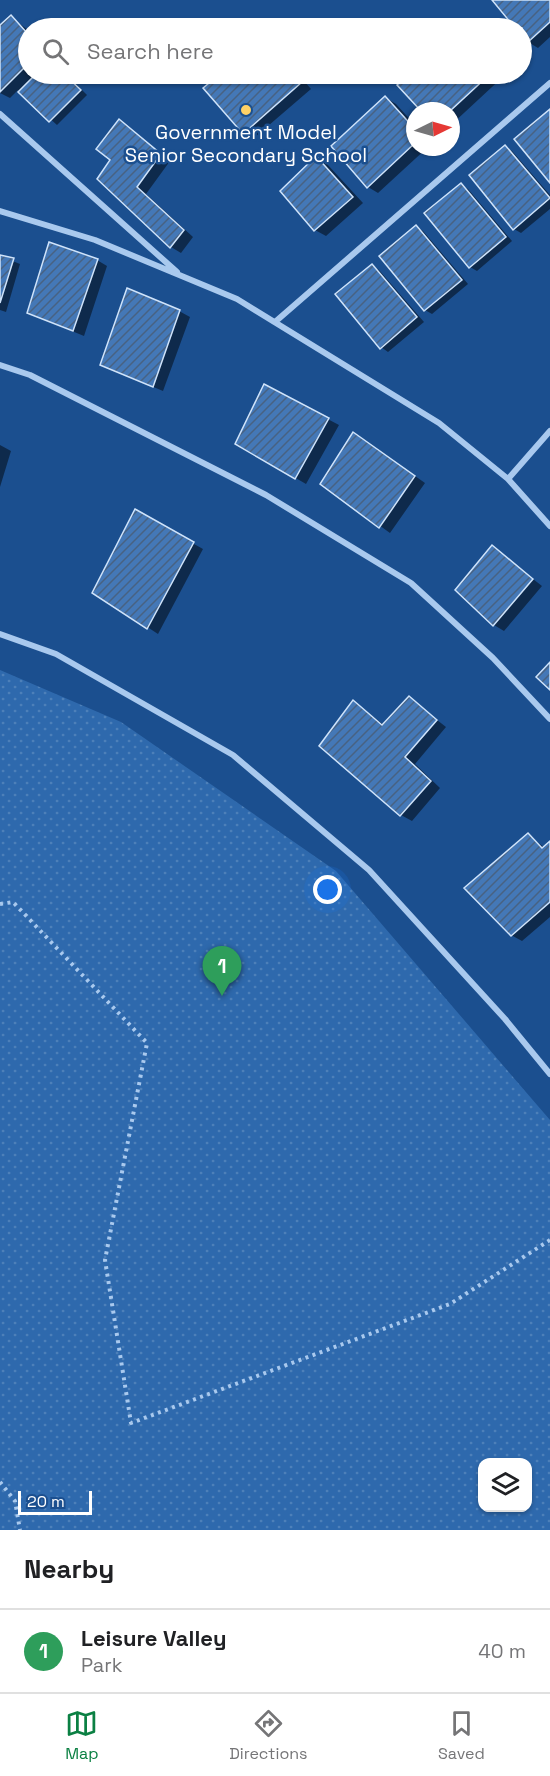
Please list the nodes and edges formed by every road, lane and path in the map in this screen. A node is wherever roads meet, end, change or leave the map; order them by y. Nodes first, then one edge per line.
1 (550, 83) edge
2 (0, 114) edge
3 (0, 211) edge
4 (182, 276) junction
5 (275, 322) junction
6 (0, 365) edge
7 (550, 431) edge
8 (508, 479) junction
9 (550, 526) edge
10 (0, 634) edge
11 (550, 719) edge
12 (0, 904) edge
13 (550, 1074) edge
14 (550, 1240) edge
15 (0, 1482) edge
16 (20, 1530) edge

1 - 5 street
2 - 4 street
3 - 4 street
4 - 5 street
5 - 8 street
6 - 11 street
7 - 8 street
8 - 9 street
10 - 13 street
12 - 14 path
15 - 16 path

